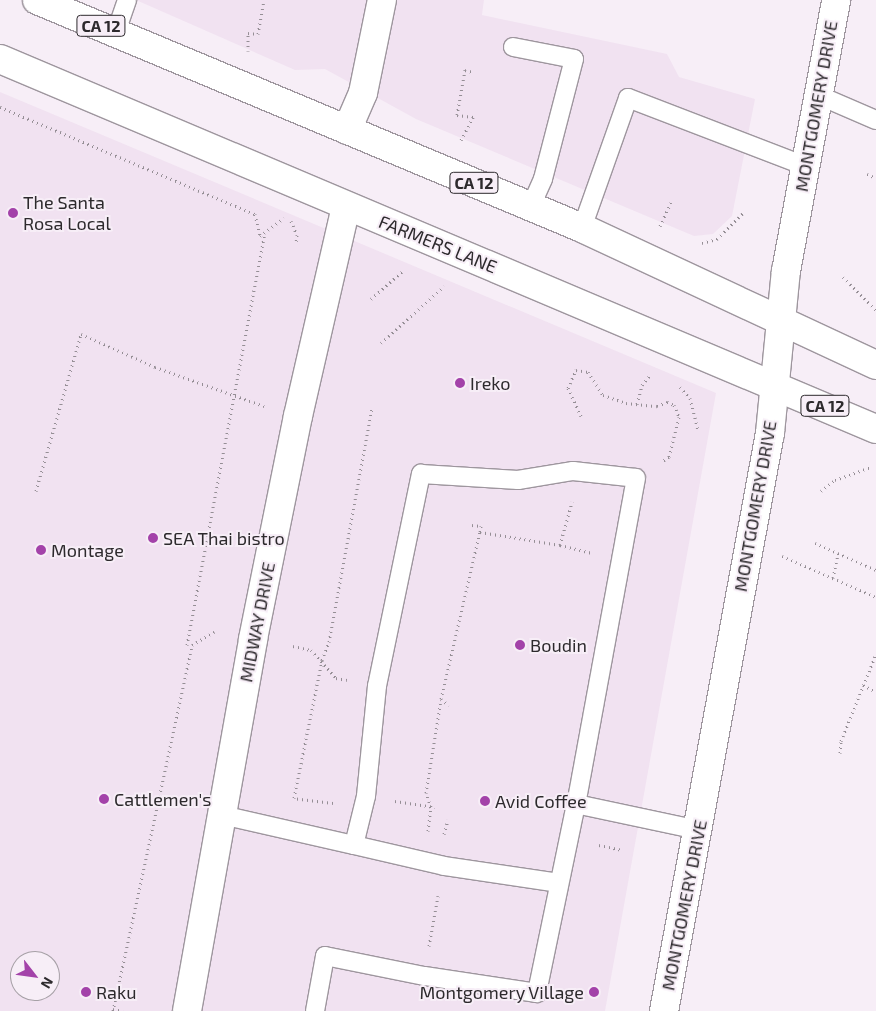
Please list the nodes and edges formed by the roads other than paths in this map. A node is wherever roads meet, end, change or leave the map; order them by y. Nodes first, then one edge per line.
1 (37, 0) edge
2 (127, 0) edge
3 (382, 0) edge
4 (836, 0) edge
5 (116, 32) junction
6 (513, 47) dead end
7 (0, 59) edge
8 (818, 95) junction
9 (876, 120) edge
10 (348, 130) junction
11 (805, 166) junction
12 (346, 206) junction
13 (531, 206) junction
14 (582, 228) junction
15 (780, 320) junction
16 (876, 365) edge
17 (774, 384) junction
18 (876, 428) edge
19 (576, 804) junction
20 (222, 816) junction
21 (698, 830) junction
22 (354, 845) junction
23 (559, 883) junction
24 (187, 1011) edge
25 (315, 1011) edge
26 (664, 1011) edge

1 - 5 main road, CA 12
2 - 5 lane
3 - 10 main road
4 - 8 main road, MONTGOMERY DRIVE
5 - 10 main road, CA 12
6 - 13 lane
7 - 12 main road, FARMERS LANE / CA 12
8 - 9 lane
8 - 11 main road, MONTGOMERY DRIVE
10 - 13 main road, CA 12
11 - 14 lane
11 - 15 main road, MONTGOMERY DRIVE
12 - 17 main road, FARMERS LANE / CA 12
12 - 20 main road, MIDWAY DRIVE
13 - 14 main road, CA 12
14 - 15 main road, CA 12
15 - 16 main road, CA 12
15 - 17 main road, MONTGOMERY DRIVE
17 - 18 main road, FARMERS LANE / CA 12
17 - 21 main road, MONTGOMERY DRIVE
19 - 21 lane
19 - 22 lane
19 - 23 lane
20 - 22 lane
20 - 24 main road, MIDWAY DRIVE
21 - 26 main road, MONTGOMERY DRIVE
22 - 23 lane
23 - 25 lane

